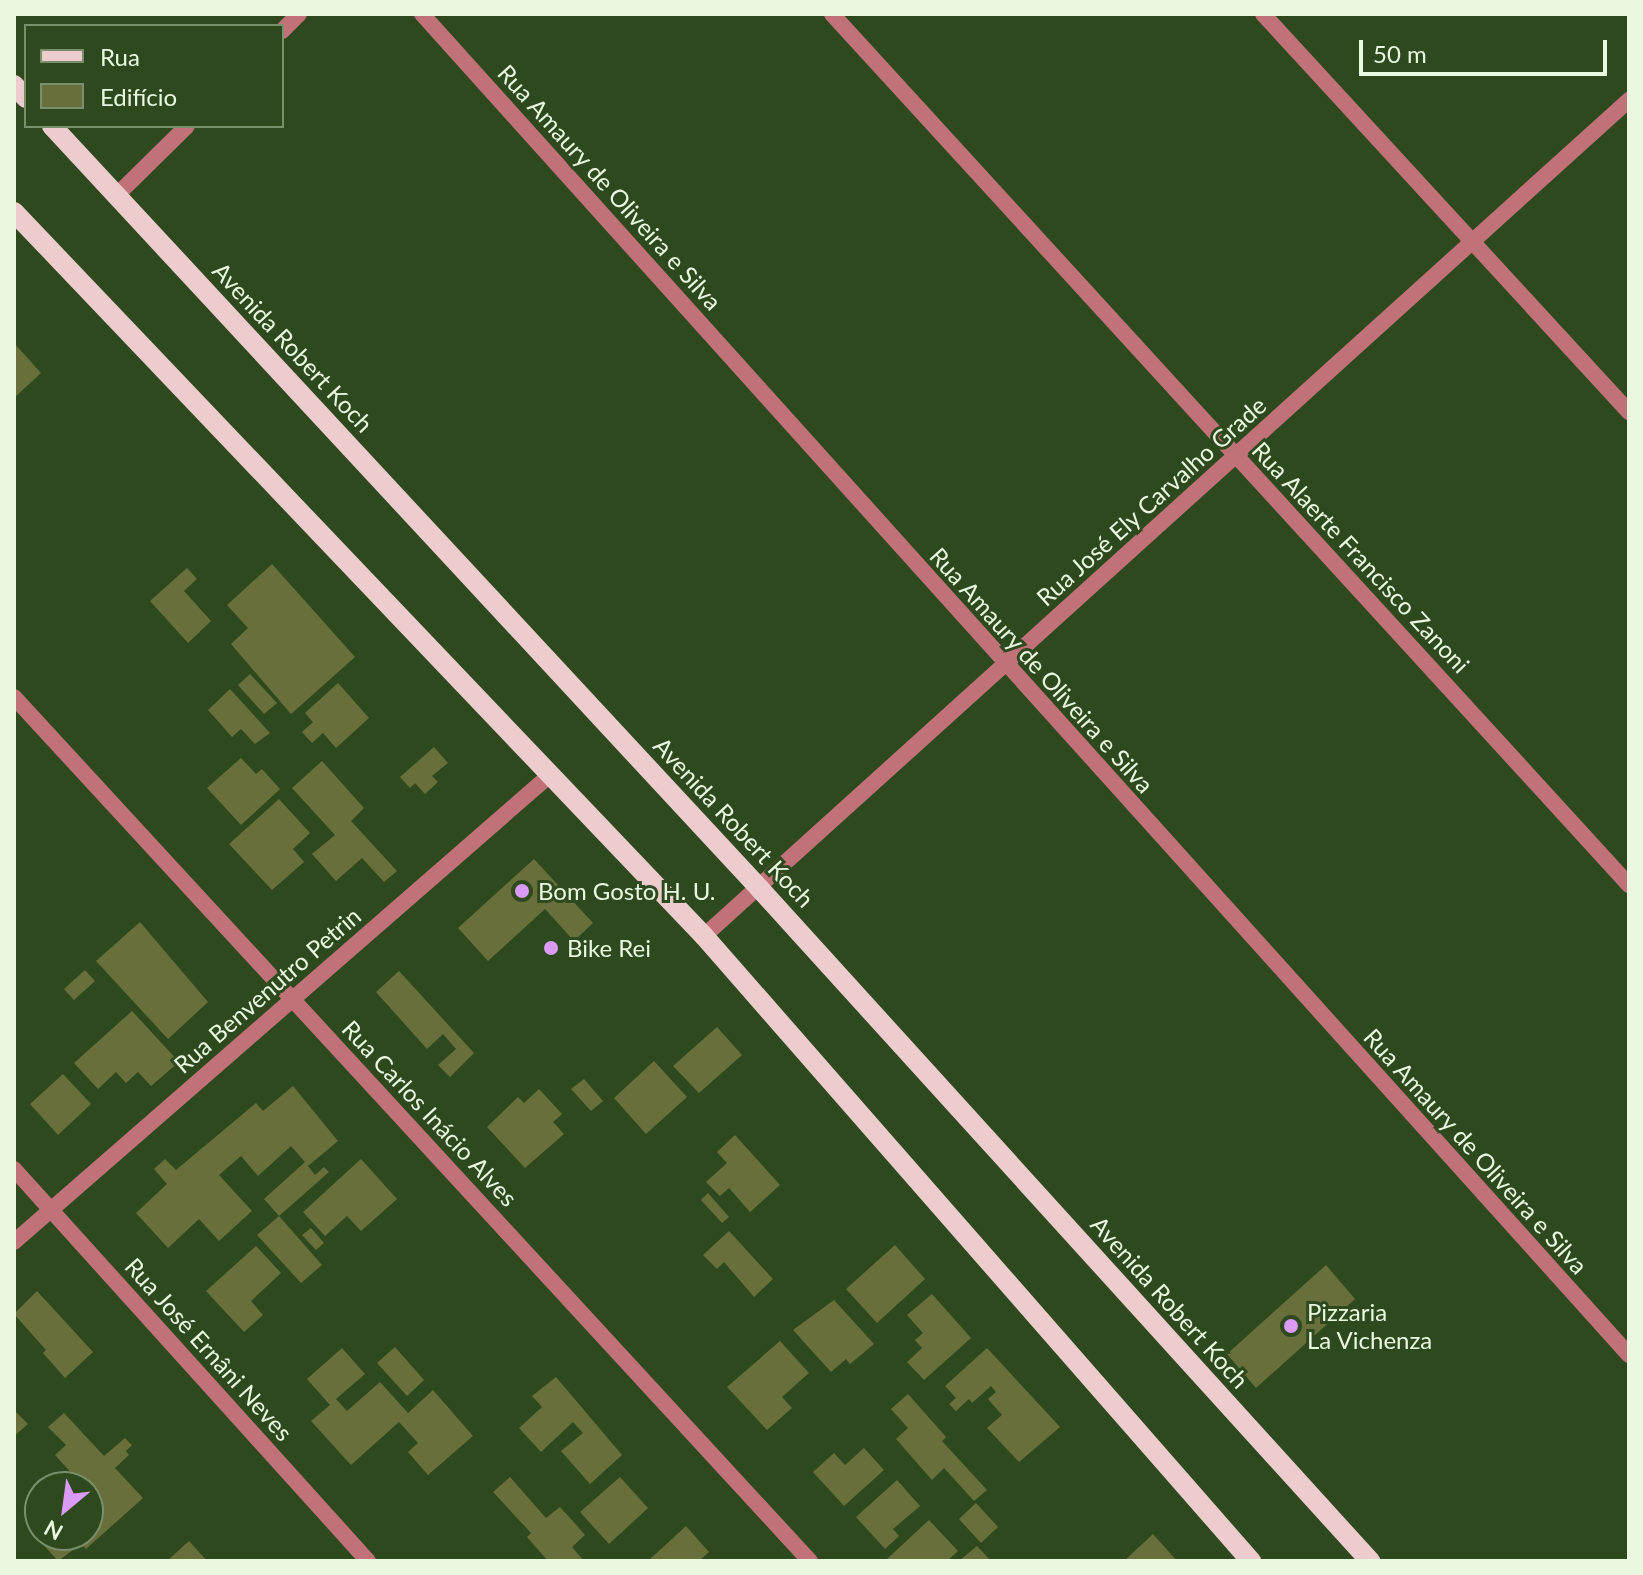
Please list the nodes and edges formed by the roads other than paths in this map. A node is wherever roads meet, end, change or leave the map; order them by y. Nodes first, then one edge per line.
1 (299, 14) edge
2 (422, 14) edge
3 (832, 14) edge
4 (1263, 14) edge
5 (284, 29) edge
6 (1629, 100) edge
7 (54, 128) edge
8 (185, 128) edge
9 (117, 195) junction
10 (14, 212) edge
11 (1474, 241) junction
12 (1629, 412) edge
13 (1236, 456) junction
14 (1006, 665) junction
15 (14, 697) edge
16 (551, 774) junction
17 (1629, 885) edge
18 (760, 889) junction
19 (704, 936) junction
20 (293, 1000) junction
21 (14, 1169) edge
22 (51, 1209) junction
23 (14, 1242) edge
24 (1629, 1355) edge
25 (368, 1561) edge
26 (810, 1561) edge
27 (1251, 1561) edge
28 (1370, 1561) edge

1 - 5 street
2 - 14 street, Rua Amaury de Oliveira e Silva
3 - 13 street, Rua Alaerte Francisco Zanoni
4 - 11 street
6 - 11 street, Rua José Ely Carvalho Grade
7 - 9 main road, Avenida Robert Koch
8 - 9 street
9 - 18 main road, Avenida Robert Koch
10 - 16 main road
11 - 12 street
11 - 13 street, Rua José Ely Carvalho Grade
13 - 14 street, Rua José Ely Carvalho Grade
13 - 17 street, Rua Alaerte Francisco Zanoni
14 - 18 street, Rua José Ely Carvalho Grade
14 - 24 street, Rua Amaury de Oliveira e Silva
15 - 20 street, Rua Carlos Inácio Alves
16 - 19 main road
16 - 20 street, Rua Benvenutro Petrin
18 - 19 street, Rua José Ely Carvalho Grade
18 - 28 main road, Avenida Robert Koch
19 - 27 main road
20 - 22 street, Rua Benvenutro Petrin
20 - 26 street, Rua Carlos Inácio Alves
21 - 22 street, Rua José Ernâni Neves
22 - 23 street, Rua Benvenutro Petrin
22 - 25 street, Rua José Ernâni Neves

